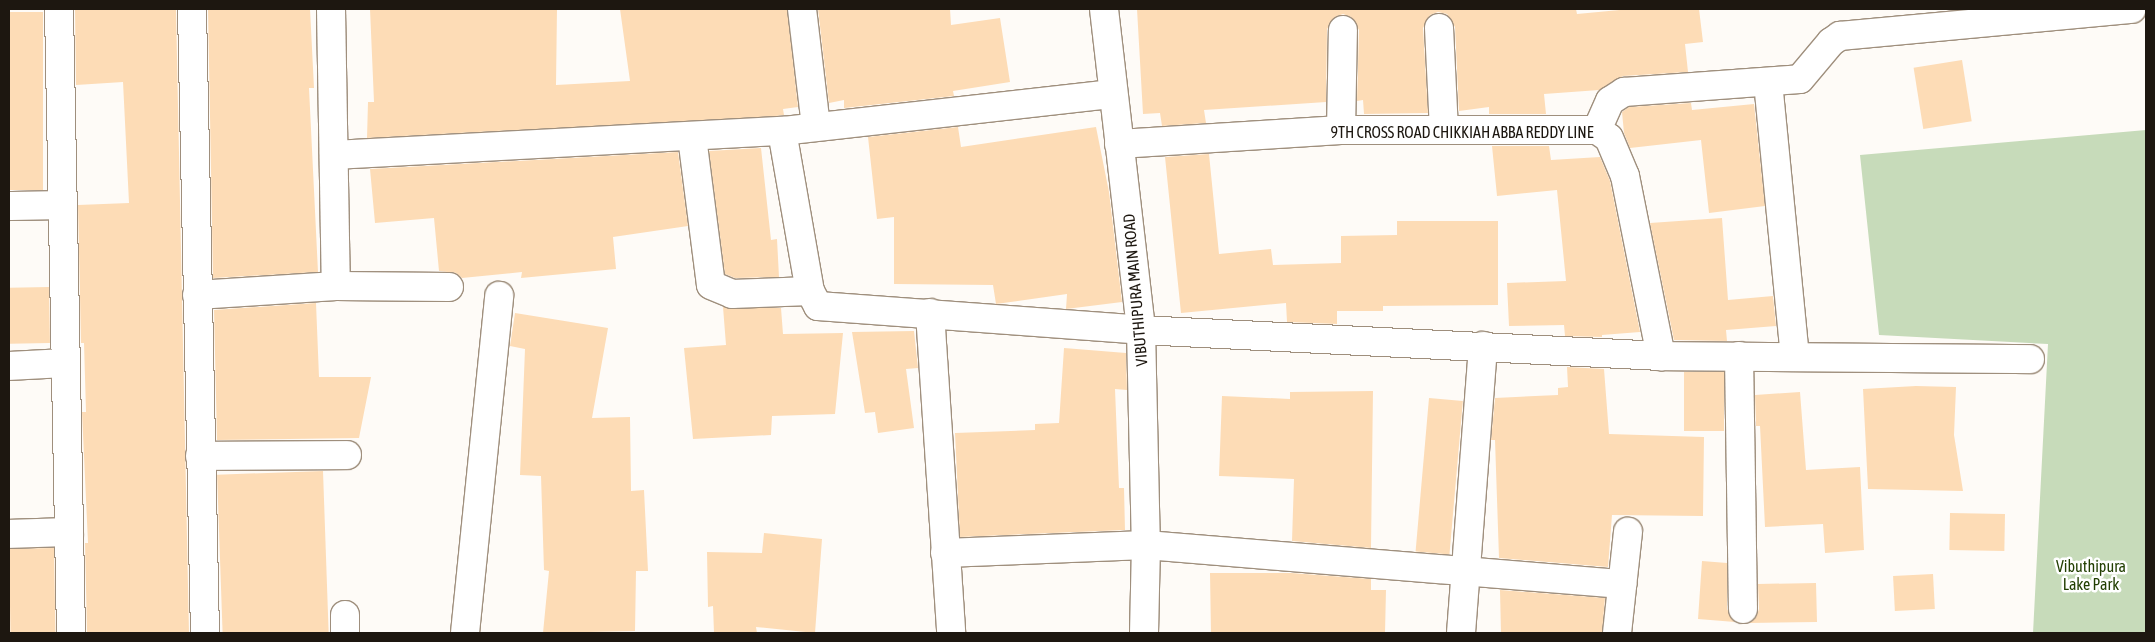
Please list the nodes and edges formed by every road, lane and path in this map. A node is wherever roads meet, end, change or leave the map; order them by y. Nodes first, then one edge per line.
1 (59, 9) edge
2 (192, 9) edge
3 (331, 9) edge
4 (802, 9) edge
5 (1104, 9) edge
6 (2132, 9) edge
7 (1439, 28) dead end
8 (1342, 30) dead end
9 (1768, 82) junction
10 (1112, 94) junction
11 (816, 126) junction
12 (1444, 129) junction
13 (1341, 130) junction
14 (1597, 130) junction
15 (782, 131) junction
16 (692, 136) junction
17 (1119, 144) junction
18 (334, 155) junction
19 (62, 205) junction
20 (9, 206) edge
21 (336, 286) junction
22 (449, 287) dead end
23 (810, 291) junction
24 (197, 294) junction
25 (499, 296) dead end
26 (930, 313) junction
27 (1142, 330) junction
28 (1482, 346) junction
29 (1661, 356) junction
30 (1739, 356) junction
31 (1795, 357) junction
32 (2030, 359) dead end
33 (65, 363) junction
34 (9, 366) edge
35 (347, 455) dead end
36 (200, 456) junction
37 (69, 532) junction
38 (1628, 532) dead end
39 (9, 534) edge
40 (1146, 545) junction
41 (945, 553) junction
42 (1466, 572) junction
43 (1622, 584) junction
44 (1744, 608) dead end
45 (71, 633) edge
46 (205, 633) edge
47 (465, 633) edge
48 (951, 633) edge
49 (1144, 633) edge
50 (1461, 633) edge
51 (1617, 633) edge

1 - 19 street
2 - 24 street
3 - 18 street
4 - 11 street
5 - 10 street, VIBUTHIPURA MAIN ROAD
6 - 9 street
7 - 12 street
8 - 13 street
9 - 14 street
9 - 31 street
10 - 11 street
10 - 17 street, VIBUTHIPURA MAIN ROAD
11 - 15 street
12 - 13 street, 9TH CROSS ROAD CHIKKIAH ABBA REDDY LINE
12 - 14 street, 9TH CROSS ROAD CHIKKIAH ABBA REDDY LINE
13 - 17 street, 9TH CROSS ROAD CHIKKIAH ABBA REDDY LINE
14 - 29 street, 9TH CROSS ROAD CHIKKIAH ABBA REDDY LINE
15 - 16 street
15 - 23 street
16 - 18 street
16 - 23 street
17 - 27 street, VIBUTHIPURA MAIN ROAD
18 - 21 street
19 - 20 street
19 - 33 street
21 - 22 street
21 - 24 street
23 - 26 street
24 - 36 street
25 - 47 street
26 - 27 street
26 - 41 street
27 - 28 street
27 - 40 street, VIBUTHIPURA MAIN ROAD
28 - 29 street
28 - 42 street
29 - 30 street
30 - 31 street
30 - 44 street
31 - 32 street
33 - 34 street
33 - 37 street
35 - 36 street
36 - 46 street
37 - 39 street
37 - 45 street
38 - 43 street
40 - 41 street
40 - 42 street
40 - 49 street, VIBUTHIPURA MAIN ROAD
41 - 48 street
42 - 43 street
42 - 50 street
43 - 51 street

